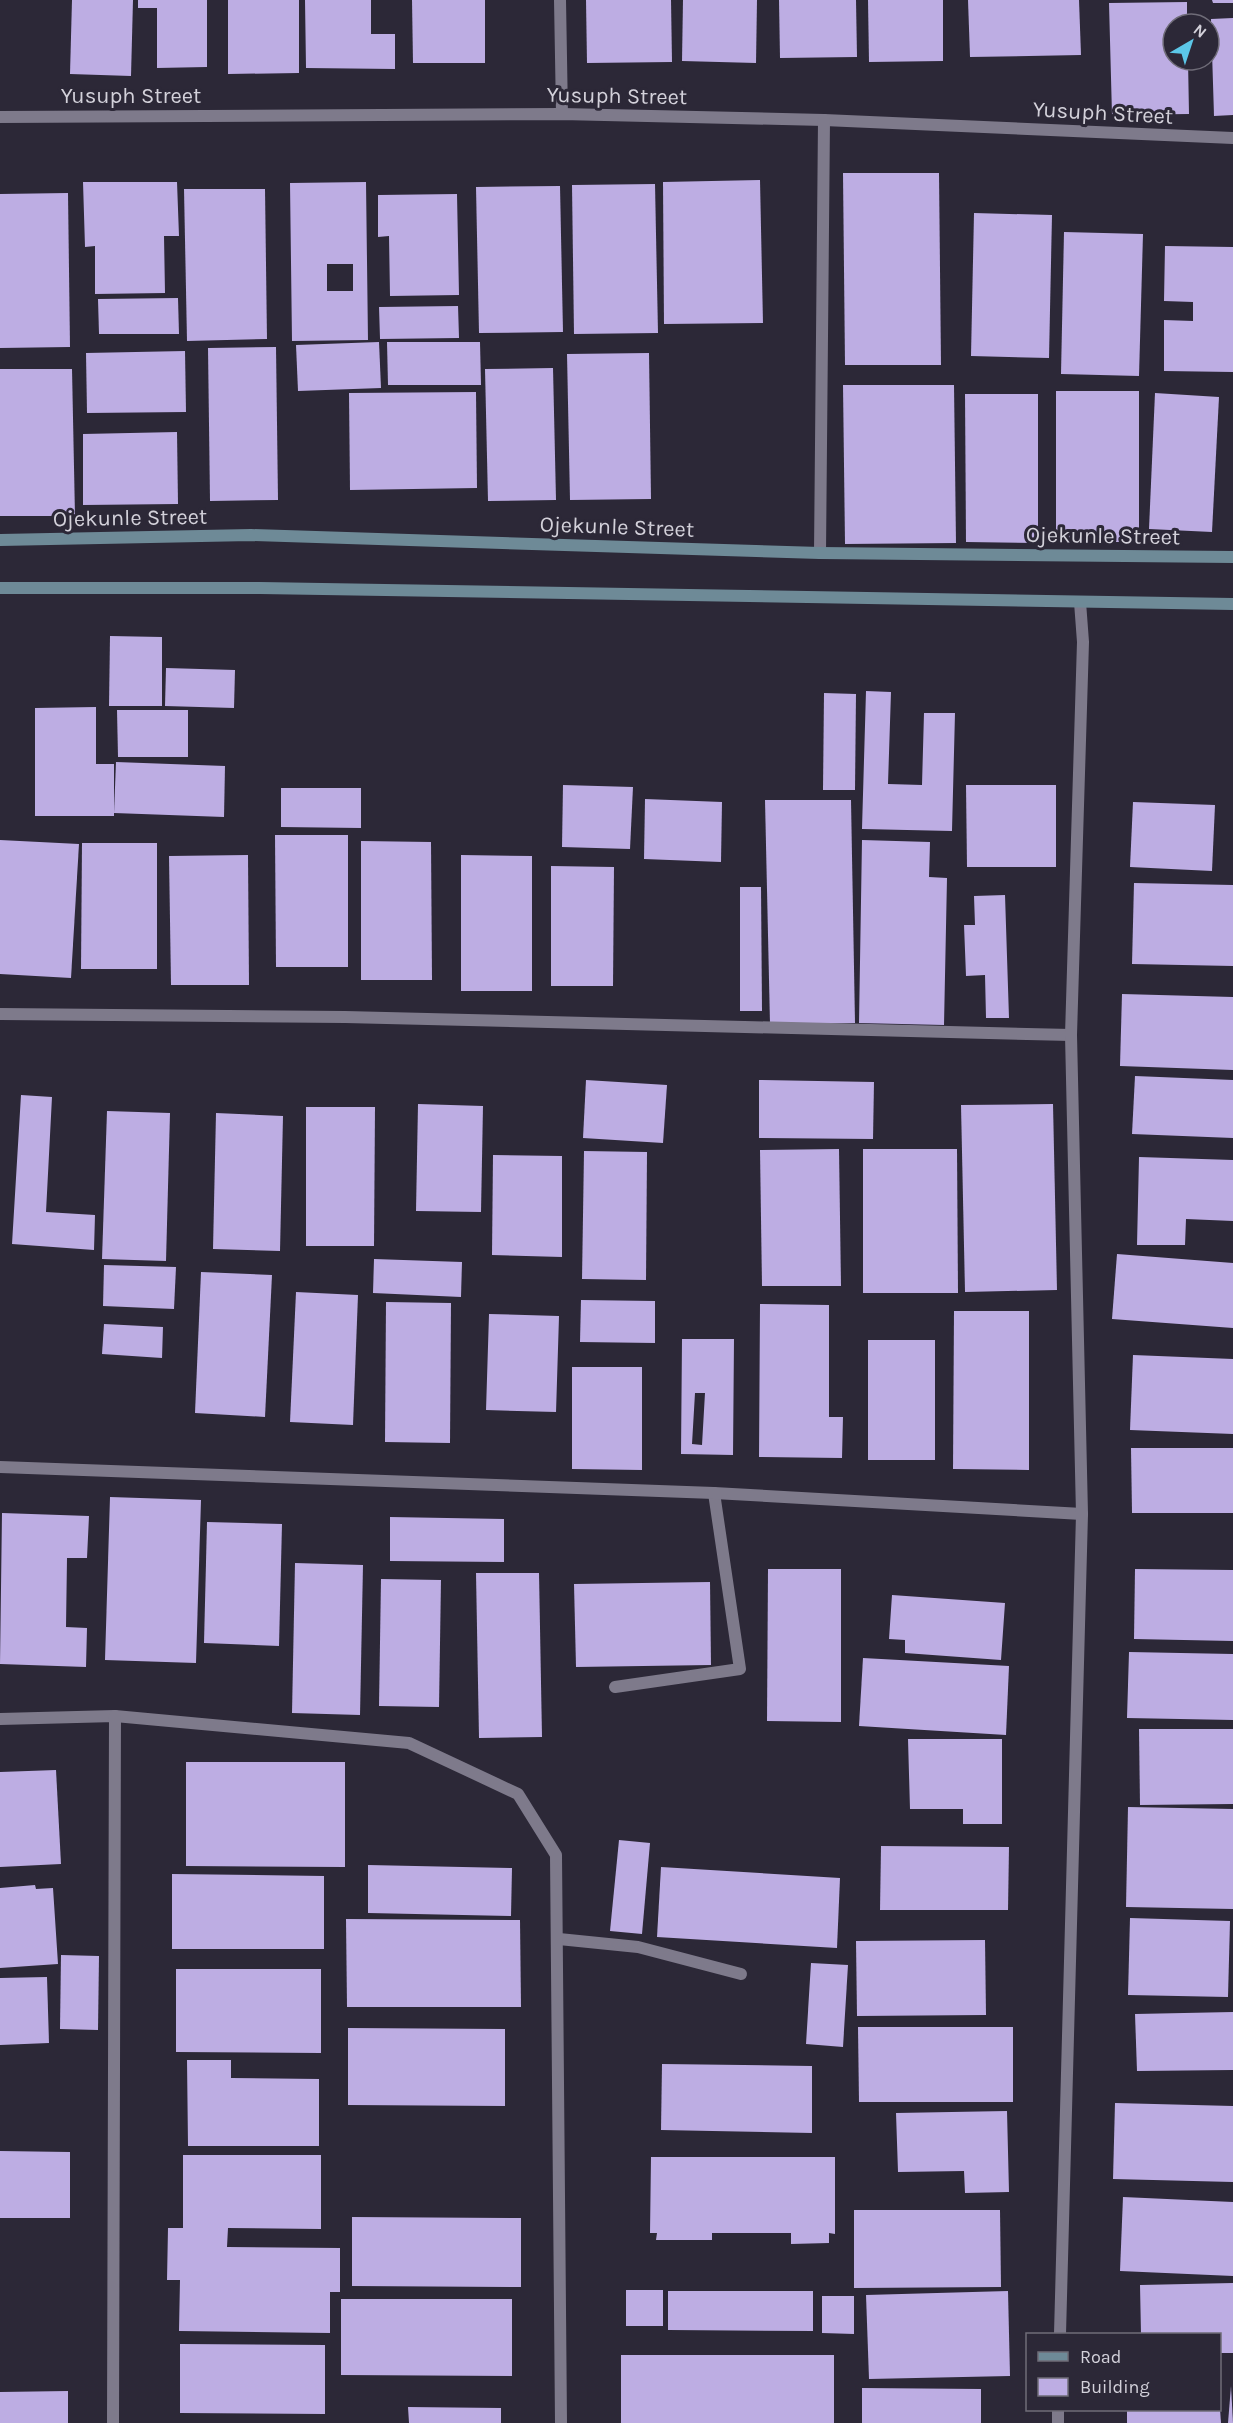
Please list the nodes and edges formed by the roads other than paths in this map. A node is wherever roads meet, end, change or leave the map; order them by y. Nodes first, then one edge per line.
1 (560, 0) edge
2 (562, 114) junction
3 (0, 117) edge
4 (824, 120) junction
5 (1233, 138) edge
6 (0, 540) edge
7 (820, 553) junction
8 (1233, 557) edge
9 (0, 588) edge
10 (1080, 602) junction
11 (1233, 604) edge
12 (0, 1014) edge
13 (1071, 1035) junction
14 (0, 1467) edge
15 (714, 1493) junction
16 (1082, 1514) junction
17 (615, 1687) dead end
18 (115, 1716) junction
19 (0, 1719) edge
20 (559, 1939) junction
21 (741, 1974) dead end
22 (1060, 2333) edge
23 (113, 2423) edge
24 (561, 2423) edge

1 - 2 street
2 - 3 street, Yusuph Street
2 - 4 street, Yusuph Street
4 - 5 street, Yusuph Street
4 - 7 street
6 - 7 street, Ojekunle Street
7 - 8 street, Ojekunle Street
9 - 10 street
10 - 11 street
10 - 13 street
12 - 13 street
13 - 16 street
14 - 15 street
15 - 16 street
15 - 17 street
16 - 22 street
18 - 19 street
18 - 20 street
18 - 23 street
20 - 21 street
20 - 24 street

